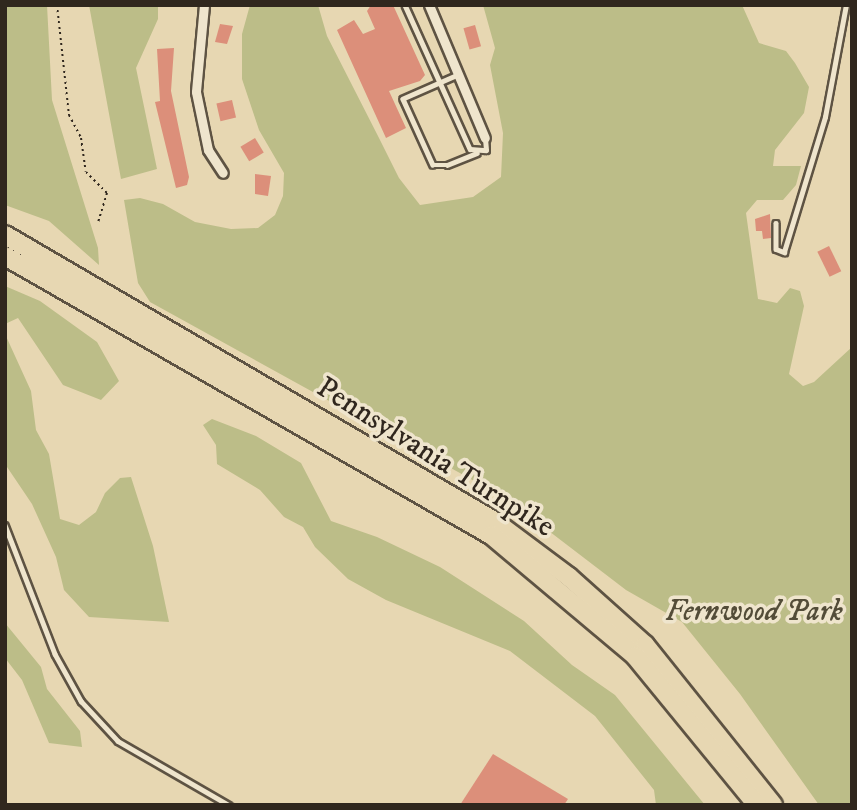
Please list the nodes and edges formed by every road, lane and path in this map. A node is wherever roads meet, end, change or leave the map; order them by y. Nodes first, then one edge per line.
1 (57, 5) edge
2 (204, 5) edge
3 (405, 5) edge
4 (429, 5) edge
5 (846, 5) edge
6 (459, 75) junction
7 (439, 85) junction
8 (485, 138) joint
9 (478, 153) junction
10 (223, 173) dead end
11 (98, 223) dead end
12 (776, 223) dead end
13 (5, 235) edge
14 (5, 257) edge
15 (5, 525) edge
16 (229, 805) edge
17 (757, 805) edge
18 (773, 805) edge

1 - 11 path
2 - 10 street
3 - 7 lane
4 - 6 street
5 - 12 lane
6 - 7 lane
6 - 8 street
7 - 9 lane
7 - 9 lane
8 - 9 lane
13 - 18 highway, Pennsylvania Turnpike
14 - 17 highway, Pennsylvania Turnpike
15 - 16 lane

